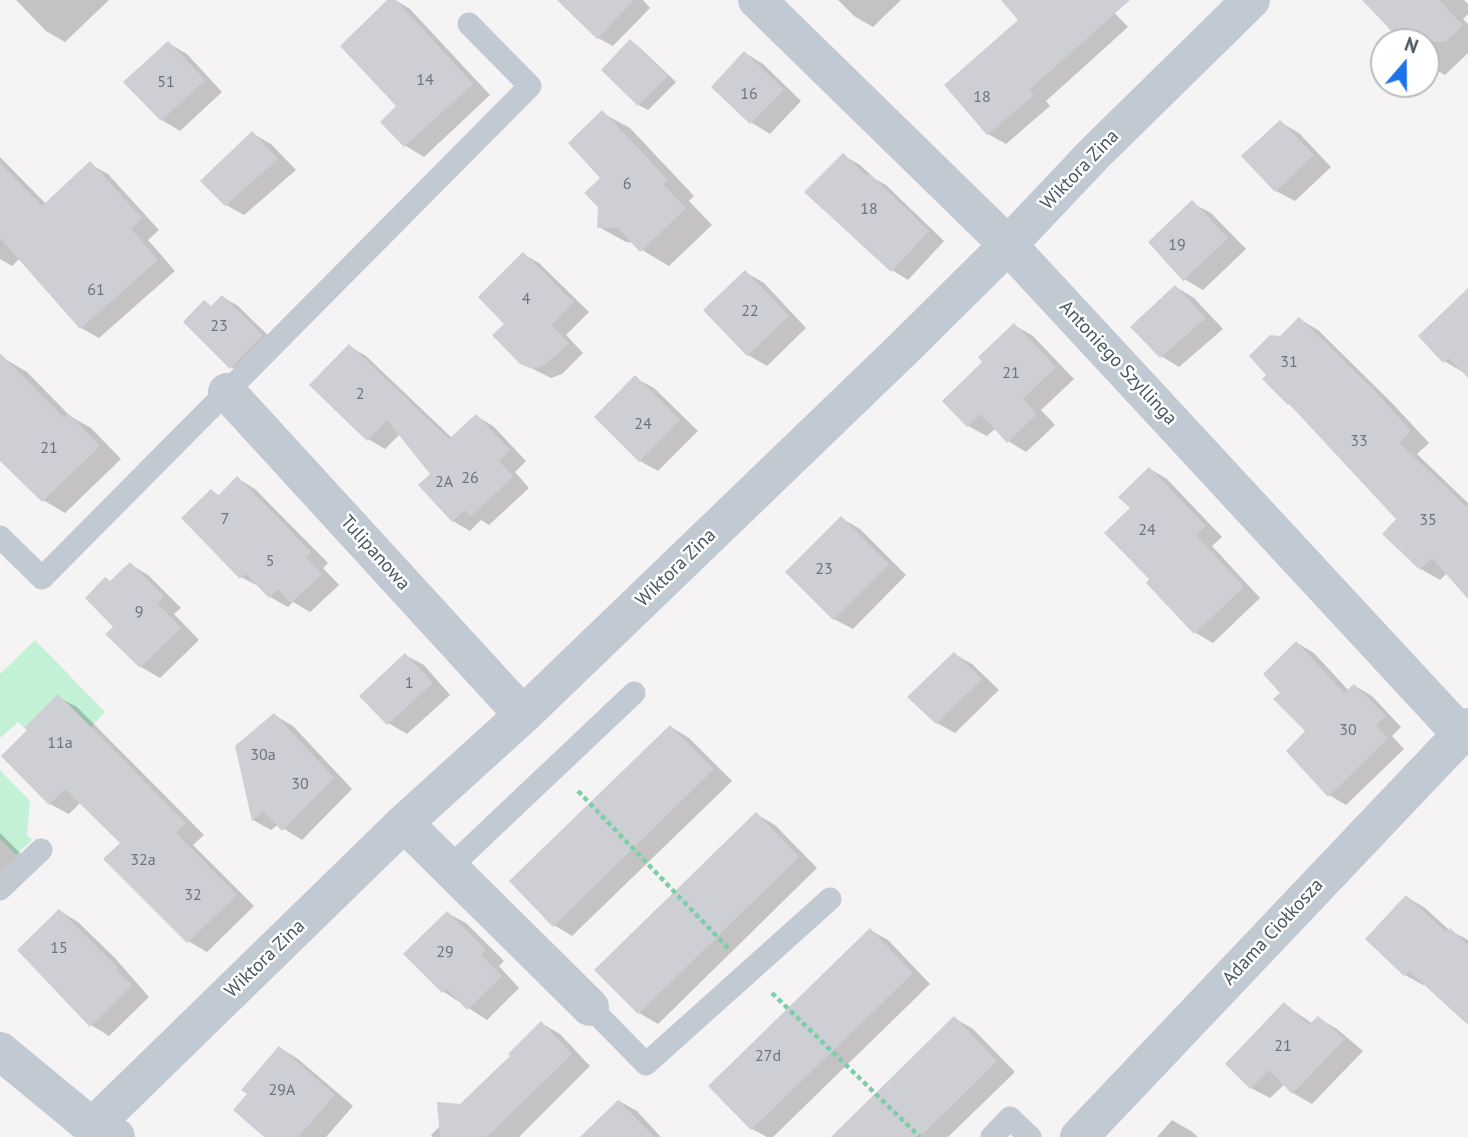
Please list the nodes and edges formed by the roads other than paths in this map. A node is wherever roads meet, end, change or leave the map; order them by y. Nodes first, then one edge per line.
1 (757, 0) edge
2 (1251, 0) edge
3 (468, 24) dead end
4 (1008, 245) junction
5 (227, 392) junction
6 (0, 537) edge
7 (634, 693) dead end
8 (523, 715) junction
9 (1466, 732) edge
10 (404, 823) junction
11 (41, 850) dead end
12 (449, 868) junction
13 (0, 889) edge
14 (830, 899) dead end
15 (590, 1007) joint
16 (0, 1052) edge
17 (105, 1132) edge
18 (992, 1137) edge
19 (1030, 1137) edge
20 (1079, 1137) edge

1 - 4 street, Antoniego Szyllinga
2 - 4 street, Wiktora Zina
3 - 5 lane
4 - 8 street, Wiktora Zina
4 - 9 street, Antoniego Szyllinga
5 - 6 lane
5 - 8 street, Tulipanowa
7 - 12 lane
8 - 10 street, Wiktora Zina
9 - 20 street, Adama Ciołkosza
10 - 12 street
10 - 17 street, Wiktora Zina
11 - 13 lane
12 - 15 street
14 - 15 lane
16 - 17 street
18 - 19 lane

